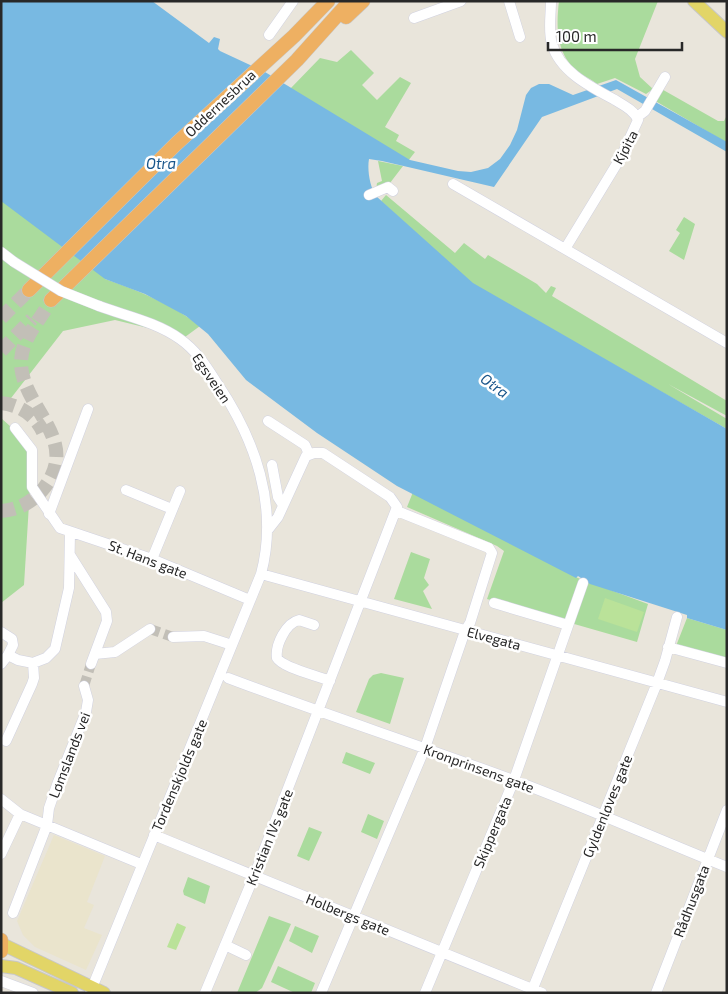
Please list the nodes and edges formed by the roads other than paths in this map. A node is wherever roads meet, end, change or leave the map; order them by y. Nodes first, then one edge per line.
1 (293, 1) edge
2 (320, 1) edge
3 (328, 1) edge
4 (350, 1) edge
5 (363, 1) edge
6 (461, 1) edge
7 (509, 1) edge
8 (551, 1) edge
9 (556, 1) edge
10 (689, 1) edge
11 (701, 4) edge
12 (551, 13) junction
13 (414, 18) dead end
14 (727, 32) edge
15 (269, 35) dead end
16 (520, 37) dead end
17 (278, 48) junction
18 (297, 60) junction
19 (665, 77) dead end
20 (641, 114) junction
21 (453, 184) dead end
22 (393, 191) dead end
23 (369, 195) dead end
24 (566, 249) junction
25 (1, 252) edge
26 (29, 290) tunnel mouth
27 (51, 300) tunnel mouth
28 (727, 343) edge
29 (88, 408) dead end
30 (268, 421) dead end
31 (15, 428) dead end
32 (309, 454) junction
33 (272, 465) dead end
34 (126, 490) dead end
35 (180, 491) dead end
36 (283, 505) junction
37 (172, 509) junction
38 (397, 511) junction
39 (49, 514) junction
40 (267, 531) junction
41 (70, 532) junction
42 (70, 554) junction
43 (265, 556) joint
44 (152, 559) junction
45 (260, 574) junction
46 (583, 583) dead end
47 (250, 600) junction
48 (362, 601) junction
49 (494, 603) dead end
50 (677, 616) dead end
51 (314, 625) dead end
52 (568, 625) junction
53 (468, 627) junction
54 (150, 629) dead end
55 (1, 632) edge
56 (172, 637) tunnel mouth
57 (232, 645) junction
58 (668, 647) junction
59 (558, 655) junction
60 (4, 659) edge
61 (33, 662) junction
62 (727, 663) edge
63 (228, 678) dead end
64 (330, 681) junction
65 (657, 683) junction
66 (84, 686) tunnel mouth
67 (727, 702) edge
68 (318, 712) junction
69 (6, 741) dead end
70 (425, 748) junction
71 (514, 780) junction
72 (1, 799) edge
73 (727, 810) edge
74 (20, 814) junction
75 (604, 814) junction
76 (47, 825) junction
77 (154, 835) junction
78 (1, 854) edge
79 (708, 859) junction
80 (141, 864) junction
81 (727, 867) edge
82 (254, 876) junction
83 (13, 913) dead end
84 (353, 916) junction
85 (2, 945) edge
86 (225, 945) junction
87 (441, 953) junction
88 (246, 955) dead end
89 (1, 966) edge
90 (1, 982) edge
91 (91, 990) edge
92 (535, 992) edge
93 (33, 993) edge
94 (72, 993) edge
95 (104, 993) edge
96 (205, 993) edge
97 (321, 993) edge
98 (425, 993) edge
99 (656, 993) edge

1 - 15 street
2 - 17 highway
3 - 17 highway
4 - 18 highway
5 - 18 highway
6 - 13 street
7 - 16 street
8 - 12 street, Kjøita
9 - 12 street, Kjøita
10 - 11 main road
11 - 14 main road
12 - 20 street, Kjøita
17 - 26 highway, Oddernesbrua
18 - 27 highway, Oddernesbrua
19 - 20 street
20 - 24 street, Kjøita
21 - 24 street
22 - 23 street
24 - 28 street
25 - 40 street, Egsveien, bridge
29 - 39 street
30 - 32 street
31 - 39 street, St. Hans gate
32 - 36 street
32 - 38 street
33 - 36 street
34 - 37 street
35 - 37 street
36 - 40 street
37 - 44 street
38 - 48 street, Kristian IVs gate
38 - 53 street, Elvegata
39 - 41 street, St. Hans gate
40 - 43 street, Egsveien
41 - 42 street
41 - 44 street, St. Hans gate
42 - 54 street
42 - 61 street
43 - 45 street, Tordenskjolds gate
44 - 47 street, St. Hans gate
45 - 47 street, Tordenskjolds gate
45 - 48 street, Elvegata
46 - 52 street, Skippergata
47 - 57 street, Tordenskjolds gate
48 - 53 street, Elvegata
48 - 64 street, Kristian IVs gate
49 - 52 street
50 - 58 street, Gyldenløves gate
51 - 64 street
52 - 59 street, Skippergata
53 - 59 street, Elvegata
53 - 70 street
55 - 60 street
56 - 57 street
57 - 77 street, Tordenskjolds gate
58 - 62 street
58 - 65 street, Gyldenløves gate
59 - 65 street, Elvegata
59 - 71 street, Skippergata
60 - 61 street
61 - 69 street
63 - 68 street, Kronprinsens gate
64 - 68 street, Kristian IVs gate
65 - 67 street, Elvegata
65 - 75 street, Gyldenløves gate
66 - 76 street, Lømslands vei
68 - 70 street, Kronprinsens gate
68 - 82 street, Kristian IVs gate
70 - 71 street, Kronprinsens gate
70 - 84 street
71 - 75 street, Kronprinsens gate
71 - 87 street, Skippergata
72 - 74 street
73 - 79 street, Rådhusgata
74 - 76 street
74 - 78 street
75 - 79 street, Kronprinsens gate
75 - 92 street, Gyldenløves gate
76 - 80 street
76 - 83 street, Lømslands vei
77 - 80 street, Tordenskjolds gate
77 - 82 street, Holbergs gate
79 - 81 street, Kronprinsens gate
79 - 99 street, Rådhusgata
80 - 91 street, Tordenskjolds gate
82 - 84 street, Holbergs gate
82 - 86 street, Kristian IVs gate
84 - 87 street, Holbergs gate
84 - 97 street
85 - 91 main road
86 - 88 street
86 - 96 street, Kristian IVs gate
87 - 92 street, Holbergs gate
87 - 98 street, Skippergata
89 - 94 main road
90 - 93 street
91 - 95 main road

